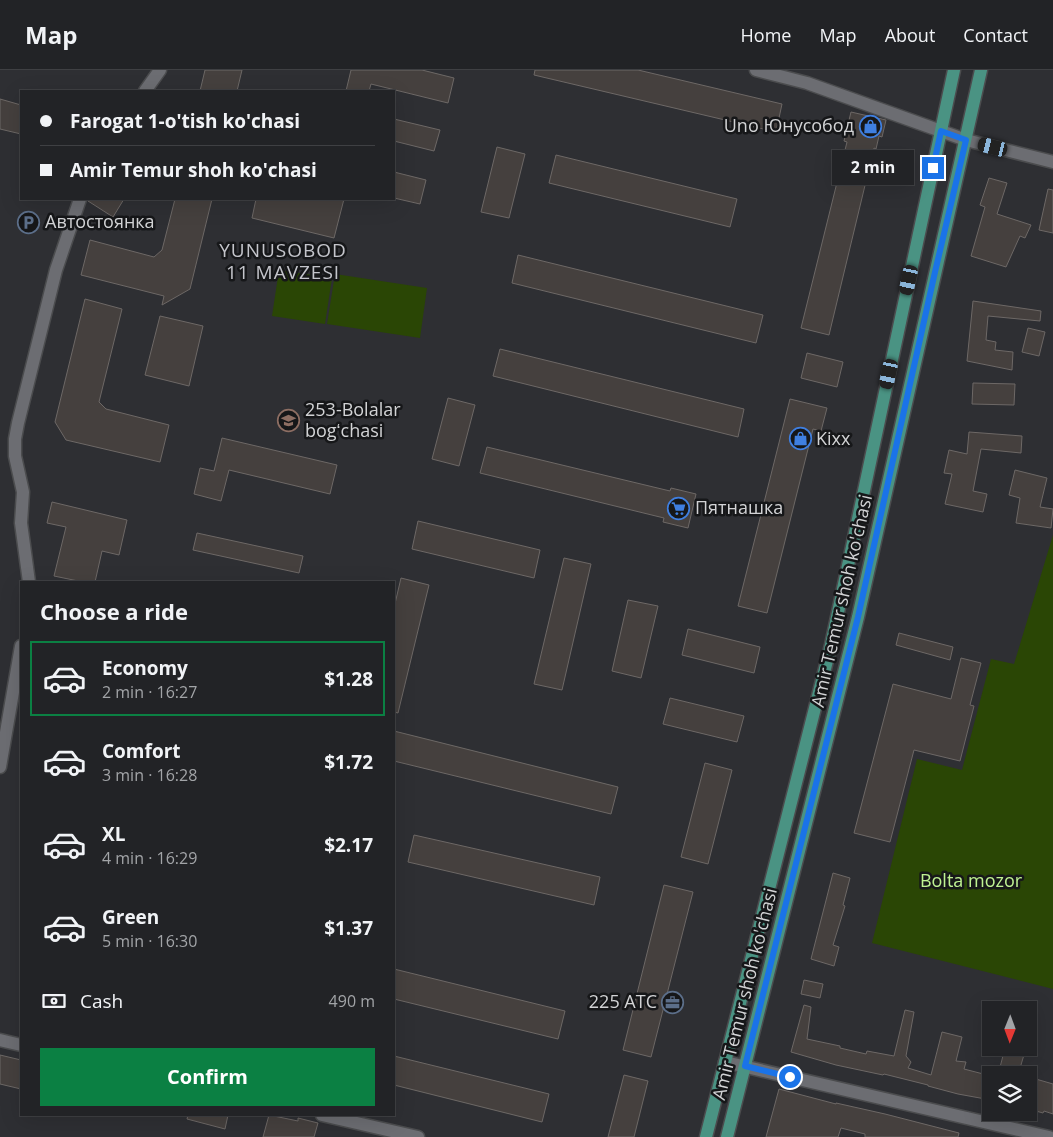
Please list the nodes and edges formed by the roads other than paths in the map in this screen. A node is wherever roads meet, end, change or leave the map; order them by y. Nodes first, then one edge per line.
1 (160, 70) edge
2 (756, 70) edge
3 (954, 70) edge
4 (981, 70) edge
5 (146, 90) edge
6 (941, 131) junction
7 (966, 140) junction
8 (1053, 162) edge
9 (80, 200) edge
10 (29, 581) edge
11 (20, 658) edge
12 (15, 718) edge
13 (0, 767) edge
14 (0, 1040) edge
15 (20, 1045) edge
16 (725, 1062) junction
17 (745, 1066) junction
18 (326, 1116) edge
19 (998, 1131) edge
20 (418, 1137) edge
21 (706, 1137) edge
22 (727, 1137) edge
23 (1049, 1137) edge

1 - 5 street
2 - 6 street
3 - 6 main road, Amir Temur shoh ko'chasi
4 - 7 main road, Amir Temur shoh ko'chasi
6 - 7 street
6 - 16 main road, Amir Temur shoh ko'chasi
7 - 8 street
7 - 17 main road, Amir Temur shoh ko'chasi
9 - 10 street
11 - 12 street
12 - 13 street
14 - 15 street
16 - 17 street
16 - 21 main road, Amir Temur shoh ko'chasi
17 - 19 street
17 - 22 main road, Amir Temur shoh ko'chasi
18 - 20 street
19 - 23 street

